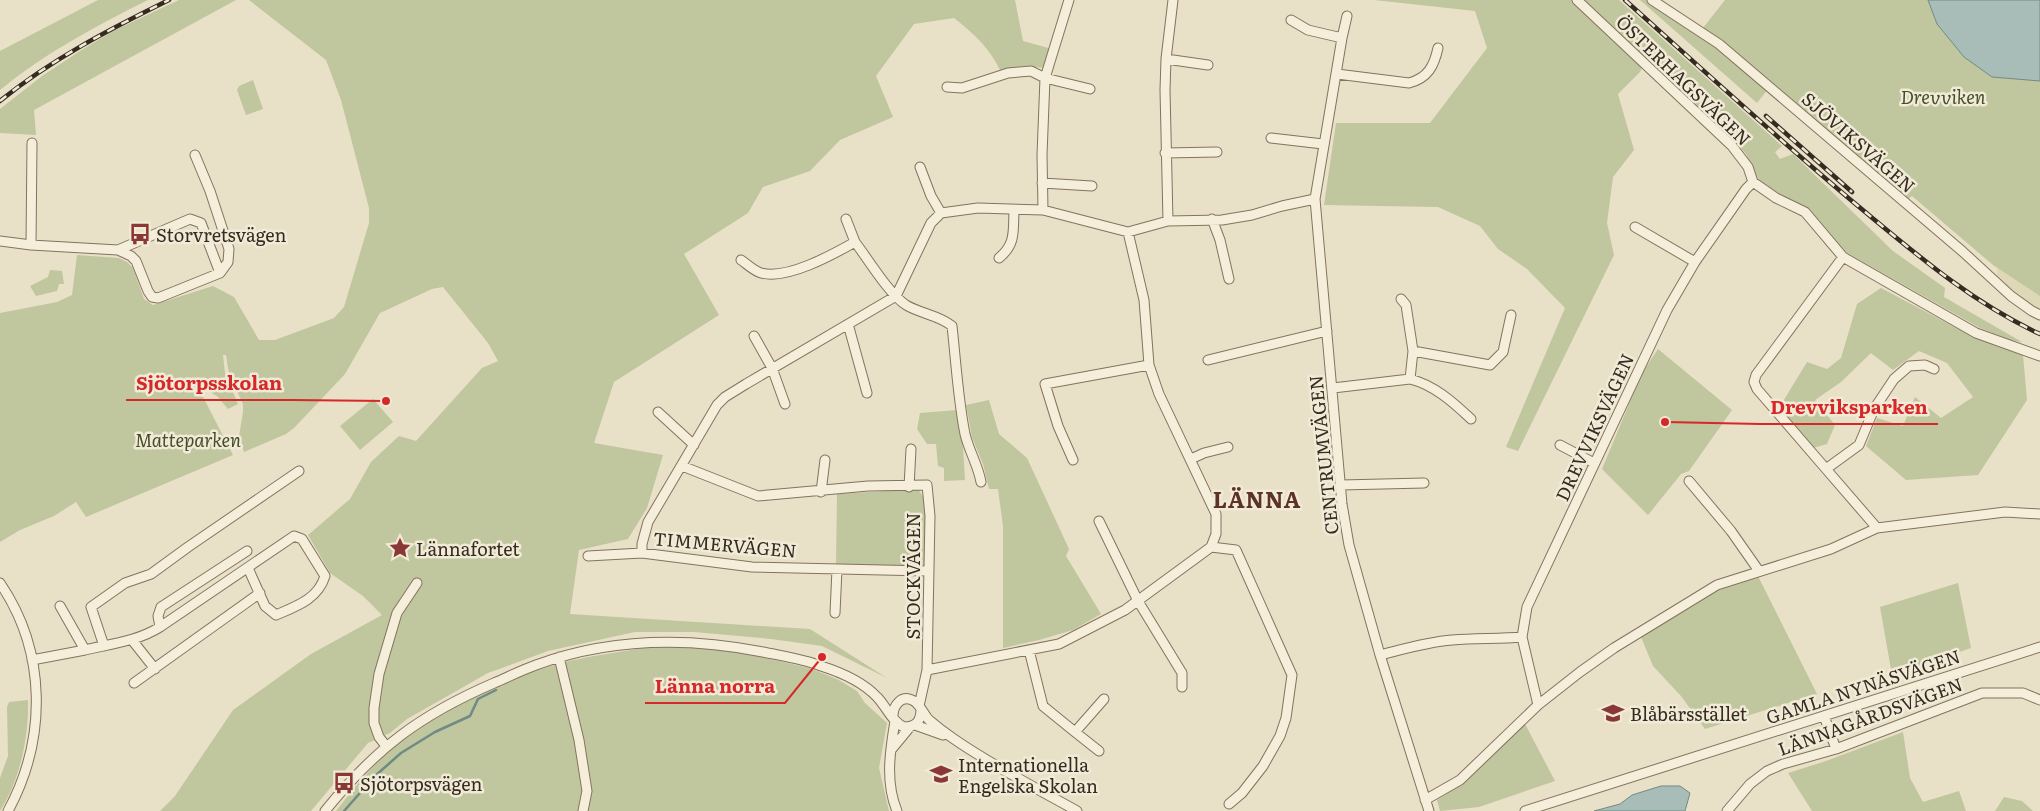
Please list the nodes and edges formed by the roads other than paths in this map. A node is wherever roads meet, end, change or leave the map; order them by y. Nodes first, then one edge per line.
1 (1069, 0) edge
2 (1173, 0) edge
3 (1577, 0) edge
4 (1652, 0) edge
5 (1347, 16) dead end
6 (1291, 20) dead end
7 (1342, 38) junction
8 (1438, 48) dead end
9 (1166, 59) junction
10 (1208, 65) dead end
11 (1337, 74) junction
12 (1045, 78) junction
13 (947, 87) dead end
14 (1090, 89) dead end
15 (1271, 138) dead end
16 (32, 143) dead end
17 (1324, 144) junction
18 (1217, 152) dead end
19 (1166, 153) junction
20 (195, 155) dead end
21 (920, 166) dead end
22 (1753, 182) junction
23 (1042, 183) junction
24 (1092, 186) dead end
25 (1315, 199) junction
26 (1014, 210) junction
27 (1043, 210) junction
28 (942, 213) junction
29 (846, 219) dead end
30 (1212, 219) junction
31 (1168, 221) junction
32 (1635, 227) dead end
33 (1128, 232) junction
34 (0, 241) edge
35 (855, 242) junction
36 (31, 246) junction
37 (118, 250) junction
38 (1843, 257) junction
39 (999, 258) dead end
40 (741, 260) dead end
41 (1695, 262) junction
42 (220, 273) junction
43 (1229, 279) dead end
44 (896, 296) junction
45 (1401, 299) dead end
46 (1510, 315) dead end
47 (2040, 315) edge
48 (848, 324) junction
49 (1327, 331) junction
50 (754, 336) dead end
51 (1413, 351) junction
52 (2040, 356) edge
53 (1208, 360) dead end
54 (1150, 365) junction
55 (772, 368) junction
56 (1934, 369) dead end
57 (1410, 379) junction
58 (1333, 388) junction
59 (867, 393) dead end
60 (785, 404) dead end
61 (658, 412) dead end
62 (1470, 419) dead end
63 (694, 445) junction
64 (1560, 446) dead end
65 (1228, 447) dead end
66 (911, 449) dead end
67 (1191, 459) junction
68 (825, 460) dead end
69 (1073, 460) dead end
70 (1594, 463) junction
71 (682, 466) junction
72 (1826, 469) junction
73 (299, 471) dead end
74 (1689, 481) dead end
75 (981, 482) dead end
76 (1424, 483) dead end
77 (1341, 485) junction
78 (910, 487) junction
79 (821, 492) junction
80 (2040, 514) edge
81 (1099, 521) dead end
82 (1877, 528) junction
83 (639, 547) junction
84 (1211, 547) junction
85 (247, 550) dead end
86 (588, 556) dead end
87 (248, 568) junction
88 (837, 569) junction
89 (927, 571) junction
90 (1759, 571) junction
91 (417, 583) dead end
92 (1, 584) edge
93 (260, 593) junction
94 (1138, 600) junction
95 (60, 606) dead end
96 (835, 613) dead end
97 (160, 627) junction
98 (1522, 637) junction
99 (132, 640) junction
100 (104, 646) junction
101 (2040, 647) edge
102 (85, 650) junction
103 (1029, 650) junction
104 (1380, 655) junction
105 (559, 657) junction
106 (32, 660) junction
107 (155, 669) junction
108 (927, 670) junction
109 (134, 683) dead end
110 (924, 684) junction
111 (1182, 687) dead end
112 (876, 696) junction
113 (908, 699) junction
114 (1104, 699) dead end
115 (2040, 700) edge
116 (898, 701) junction
117 (1538, 706) junction
118 (920, 708) junction
119 (1824, 716) junction
120 (894, 719) junction
121 (912, 726) junction
122 (1075, 732) junction
123 (955, 740) junction
124 (386, 746) junction
125 (1836, 748) junction
126 (890, 751) junction
127 (1098, 751) dead end
128 (1425, 800) junction
129 (1228, 804) dead end
130 (8, 811) edge
131 (325, 811) edge
132 (583, 811) edge
133 (897, 811) edge
134 (1077, 811) edge
135 (1429, 811) edge
136 (1525, 811) edge
137 (1727, 811) edge

1 - 12 street
2 - 9 street
3 - 22 street, ÖSTERHAGSVÄGEN
4 - 47 street, SJÖVIKSVÄGEN
5 - 7 street, CENTRUMVÄGEN
6 - 7 street
7 - 11 street, CENTRUMVÄGEN
8 - 11 street
9 - 10 street
9 - 19 street
11 - 17 street, CENTRUMVÄGEN
12 - 13 street
12 - 14 street
12 - 23 street
15 - 17 street
16 - 36 street
17 - 25 street, CENTRUMVÄGEN
18 - 19 street
19 - 31 street
20 - 42 street
21 - 28 street
22 - 38 street, ÖSTERHAGSVÄGEN
22 - 41 street, DREVVIKSVÄGEN
23 - 24 street
23 - 27 street
25 - 30 street
25 - 49 street, CENTRUMVÄGEN
26 - 27 street
26 - 28 street
26 - 39 street
27 - 33 street
28 - 44 street
29 - 35 street
30 - 31 street
30 - 43 street
31 - 33 street
32 - 41 street
33 - 54 street
34 - 36 street
35 - 40 street
35 - 44 street
36 - 37 street
37 - 42 street
37 - 42 street
38 - 52 street, ÖSTERHAGSVÄGEN
38 - 72 street
41 - 70 street, DREVVIKSVÄGEN
44 - 48 street, TIMMERVÄGEN
44 - 75 street
45 - 51 street
46 - 51 street
48 - 55 street, TIMMERVÄGEN
48 - 59 street
49 - 53 street
49 - 58 street, CENTRUMVÄGEN
50 - 55 street
51 - 57 street
54 - 67 street
54 - 69 street
55 - 60 street
55 - 63 street, TIMMERVÄGEN
56 - 72 street
57 - 58 street
57 - 62 street
58 - 77 street, CENTRUMVÄGEN
61 - 63 street
63 - 71 street, TIMMERVÄGEN
64 - 70 street
65 - 67 street
66 - 78 street, STOCKVÄGEN
67 - 84 street
68 - 79 street
70 - 98 street, DREVVIKSVÄGEN
71 - 79 street, STOCKVÄGEN
71 - 83 street, TIMMERVÄGEN
72 - 82 street
73 - 100 street
74 - 90 street
76 - 77 street
77 - 104 street, CENTRUMVÄGEN
78 - 79 street, STOCKVÄGEN
78 - 89 street, STOCKVÄGEN
80 - 82 street
81 - 94 street
82 - 90 street
83 - 86 street
83 - 88 street, TIMMERVÄGEN
84 - 94 street
84 - 129 street
85 - 97 street
87 - 93 street
87 - 93 street
87 - 97 street
88 - 89 street, TIMMERVÄGEN
88 - 96 street
89 - 108 street, STOCKVÄGEN
90 - 117 street
91 - 124 street
92 - 106 street
93 - 107 street
94 - 103 street
94 - 111 street
95 - 102 street
97 - 99 street
98 - 104 street
98 - 117 street, DREVVIKSVÄGEN
99 - 100 street
99 - 107 street
100 - 102 street
101 - 119 street, GAMLA NYNÄSVÄGEN
102 - 106 street
103 - 108 street
103 - 122 street
104 - 128 street, CENTRUMVÄGEN
105 - 112 street
105 - 124 street
105 - 132 street
106 - 130 street
107 - 109 street
108 - 110 street, STOCKVÄGEN
110 - 113 street
110 - 118 street, STOCKVÄGEN
112 - 116 street
112 - 120 street
113 - 116 street
113 - 118 street
114 - 122 street
115 - 125 street, LÄNNAGÅRDSVÄGEN
116 - 120 street
117 - 128 street
118 - 121 street
118 - 123 street
119 - 125 street
119 - 136 street, GAMLA NYNÄSVÄGEN
120 - 121 street
120 - 126 street
121 - 123 street
121 - 126 street
122 - 127 street
123 - 134 street
124 - 131 street
125 - 137 street, LÄNNAGÅRDSVÄGEN
126 - 133 street
128 - 135 street, CENTRUMVÄGEN

